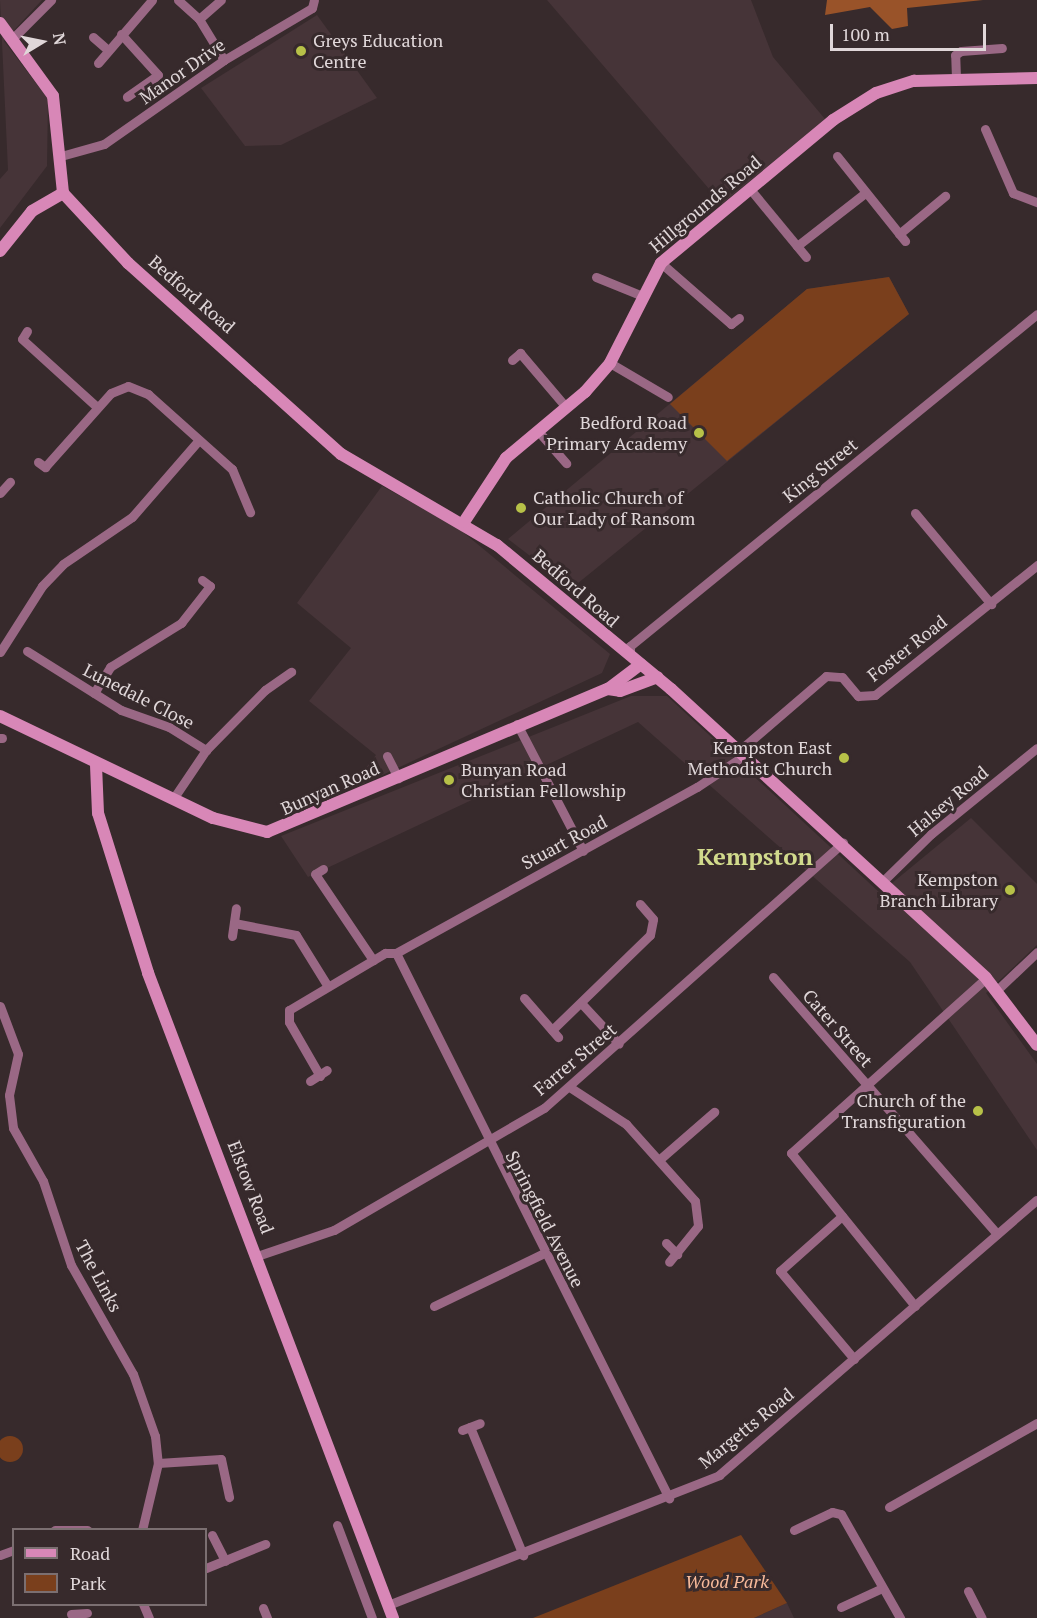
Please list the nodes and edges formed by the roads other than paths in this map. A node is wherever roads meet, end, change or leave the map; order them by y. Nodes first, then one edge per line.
1 (51, 0) edge
2 (152, 0) edge
3 (178, 0) edge
4 (221, 0) edge
5 (314, 0) edge
6 (199, 19) junction
7 (5, 32) edge
8 (121, 34) junction
9 (93, 37) dead end
10 (1002, 48) dead end
11 (107, 49) junction
12 (224, 60) junction
13 (98, 63) dead end
14 (956, 78) junction
15 (1037, 78) edge
16 (127, 96) dead end
17 (985, 129) dead end
18 (62, 156) junction
19 (837, 156) dead end
20 (750, 189) junction
21 (63, 193) junction
22 (865, 193) junction
23 (945, 196) dead end
24 (1037, 202) edge
25 (797, 246) junction
26 (0, 251) edge
27 (806, 256) dead end
28 (661, 263) junction
29 (596, 277) dead end
30 (640, 295) junction
31 (1037, 314) edge
32 (739, 318) dead end
33 (27, 331) dead end
34 (512, 360) dead end
35 (610, 363) junction
36 (668, 397) dead end
37 (97, 407) junction
38 (566, 407) junction
39 (538, 431) junction
40 (198, 441) junction
41 (38, 462) dead end
42 (566, 463) dead end
43 (10, 482) dead end
44 (0, 494) edge
45 (250, 512) dead end
46 (915, 513) dead end
47 (464, 522) junction
48 (1037, 565) edge
49 (202, 580) dead end
50 (991, 604) junction
51 (27, 651) dead end
52 (0, 652) edge
53 (630, 655) junction
54 (641, 664) junction
55 (291, 672) dead end
56 (658, 677) junction
57 (609, 688) junction
58 (94, 693) junction
59 (0, 716) edge
60 (517, 724) junction
61 (1037, 748) edge
62 (206, 750) junction
63 (743, 752) junction
64 (387, 756) dead end
65 (96, 765) junction
66 (398, 778) junction
67 (173, 800) junction
68 (843, 843) junction
69 (584, 850) junction
70 (323, 869) dead end
71 (883, 881) junction
72 (640, 904) dead end
73 (236, 908) dead end
74 (234, 923) junction
75 (232, 936) dead end
76 (1037, 952) edge
77 (396, 953) junction
78 (373, 960) junction
79 (773, 977) dead end
80 (986, 978) junction
81 (327, 986) junction
82 (997, 990) junction
83 (524, 998) dead end
84 (582, 1004) junction
85 (0, 1006) edge
86 (620, 1044) junction
87 (1037, 1045) edge
88 (310, 1081) dead end
89 (866, 1085) junction
90 (571, 1088) junction
91 (714, 1112) dead end
92 (487, 1138) junction
93 (660, 1159) junction
94 (1037, 1200) edge
95 (842, 1216) junction
96 (997, 1234) junction
97 (666, 1243) dead end
98 (544, 1253) junction
99 (677, 1254) junction
100 (257, 1256) junction
101 (669, 1262) dead end
102 (434, 1306) dead end
103 (915, 1306) junction
104 (854, 1359) junction
105 (1037, 1423) edge
106 (471, 1427) dead end
107 (158, 1463) junction
108 (229, 1497) dead end
109 (669, 1498) junction
110 (889, 1507) dead end
111 (337, 1525) dead end
112 (142, 1528) edge
113 (794, 1530) dead end
114 (212, 1535) dead end
115 (265, 1544) dead end
116 (522, 1555) junction
117 (225, 1561) junction
118 (207, 1568) edge
119 (880, 1589) junction
120 (968, 1591) dead end
121 (388, 1605) junction
122 (841, 1607) dead end
123 (263, 1608) dead end
124 (267, 1618) edge
125 (372, 1618) edge
126 (393, 1618) edge
127 (900, 1618) edge
128 (982, 1618) edge

1 - 7 street
2 - 8 street
3 - 6 street
4 - 6 street
5 - 12 street, Manor Drive
6 - 12 street
7 - 18 street
8 - 11 street
8 - 16 street
9 - 11 street
10 - 14 street
11 - 13 street
12 - 18 street, Manor Drive
14 - 15 street, Hillgrounds Road
14 - 20 street, Hillgrounds Road
17 - 24 street
18 - 21 street
19 - 22 street
20 - 25 street
20 - 28 street, Hillgrounds Road
21 - 26 street
21 - 47 street, Bedford Road
22 - 23 street
22 - 25 street
25 - 27 street
28 - 30 street, Hillgrounds Road
28 - 32 street
29 - 30 street
30 - 35 street, Hillgrounds Road
31 - 53 street, King Street
33 - 37 street
34 - 38 street
35 - 36 street
35 - 38 street, Hillgrounds Road
37 - 40 street
37 - 41 street
38 - 39 street, Hillgrounds Road
39 - 42 street
39 - 47 street, Hillgrounds Road
40 - 45 street
40 - 52 street
43 - 44 street
46 - 50 street
47 - 53 street, Bedford Road
48 - 50 street, Foster Road
49 - 58 street
50 - 63 street, Foster Road
51 - 58 street, Lunedale Close
53 - 54 street, Bedford Road
54 - 56 street, Bedford Road
54 - 57 street, Bunyan Road
55 - 62 street
56 - 57 street, Bunyan Road
56 - 63 street, Bedford Road
57 - 60 street, Bunyan Road
58 - 62 street, Lunedale Close
59 - 65 street, Bunyan Road
60 - 66 street, Bunyan Road
60 - 69 street
61 - 71 street, Halsey Road
62 - 67 street
63 - 68 street, Bedford Road
63 - 69 street, Stuart Road
64 - 66 street
65 - 67 street, Bunyan Road
65 - 100 street, Elstow Road
66 - 67 street, Bunyan Road
68 - 71 street, Bedford Road
68 - 86 street, Farrer Street
69 - 77 street, Stuart Road
70 - 78 street
71 - 80 street, Bedford Road
72 - 84 street
73 - 74 street
74 - 75 street
74 - 81 street
76 - 82 street
77 - 78 street, Stuart Road
77 - 92 street, Springfield Avenue
78 - 81 street, Stuart Road
79 - 89 street, Cater Street
80 - 82 street, Bedford Road
80 - 89 street
81 - 88 street, Stuart Road
82 - 87 street, Bedford Road
83 - 84 street
84 - 86 street
85 - 107 street, The Links
86 - 90 street, Farrer Street
89 - 95 street
89 - 96 street, Cater Street
90 - 92 street, Farrer Street
90 - 93 street
91 - 93 street
92 - 98 street, Springfield Avenue
92 - 100 street, Farrer Street
93 - 99 street
94 - 96 street, Margetts Road
95 - 103 street
95 - 104 street
96 - 103 street, Margetts Road
97 - 99 street
98 - 102 street
98 - 109 street, Springfield Avenue
99 - 101 street
100 - 121 street, Elstow Road
103 - 104 street, Margetts Road
104 - 109 street, Margetts Road
105 - 110 street
106 - 116 street
107 - 108 street
107 - 112 street, The Links
109 - 116 street, Margetts Road
111 - 125 street
113 - 119 street
114 - 117 street
115 - 117 street
116 - 121 street, Margetts Road
117 - 118 street
119 - 122 street
119 - 127 street
120 - 128 street
121 - 126 street, Elstow Road
123 - 124 street

